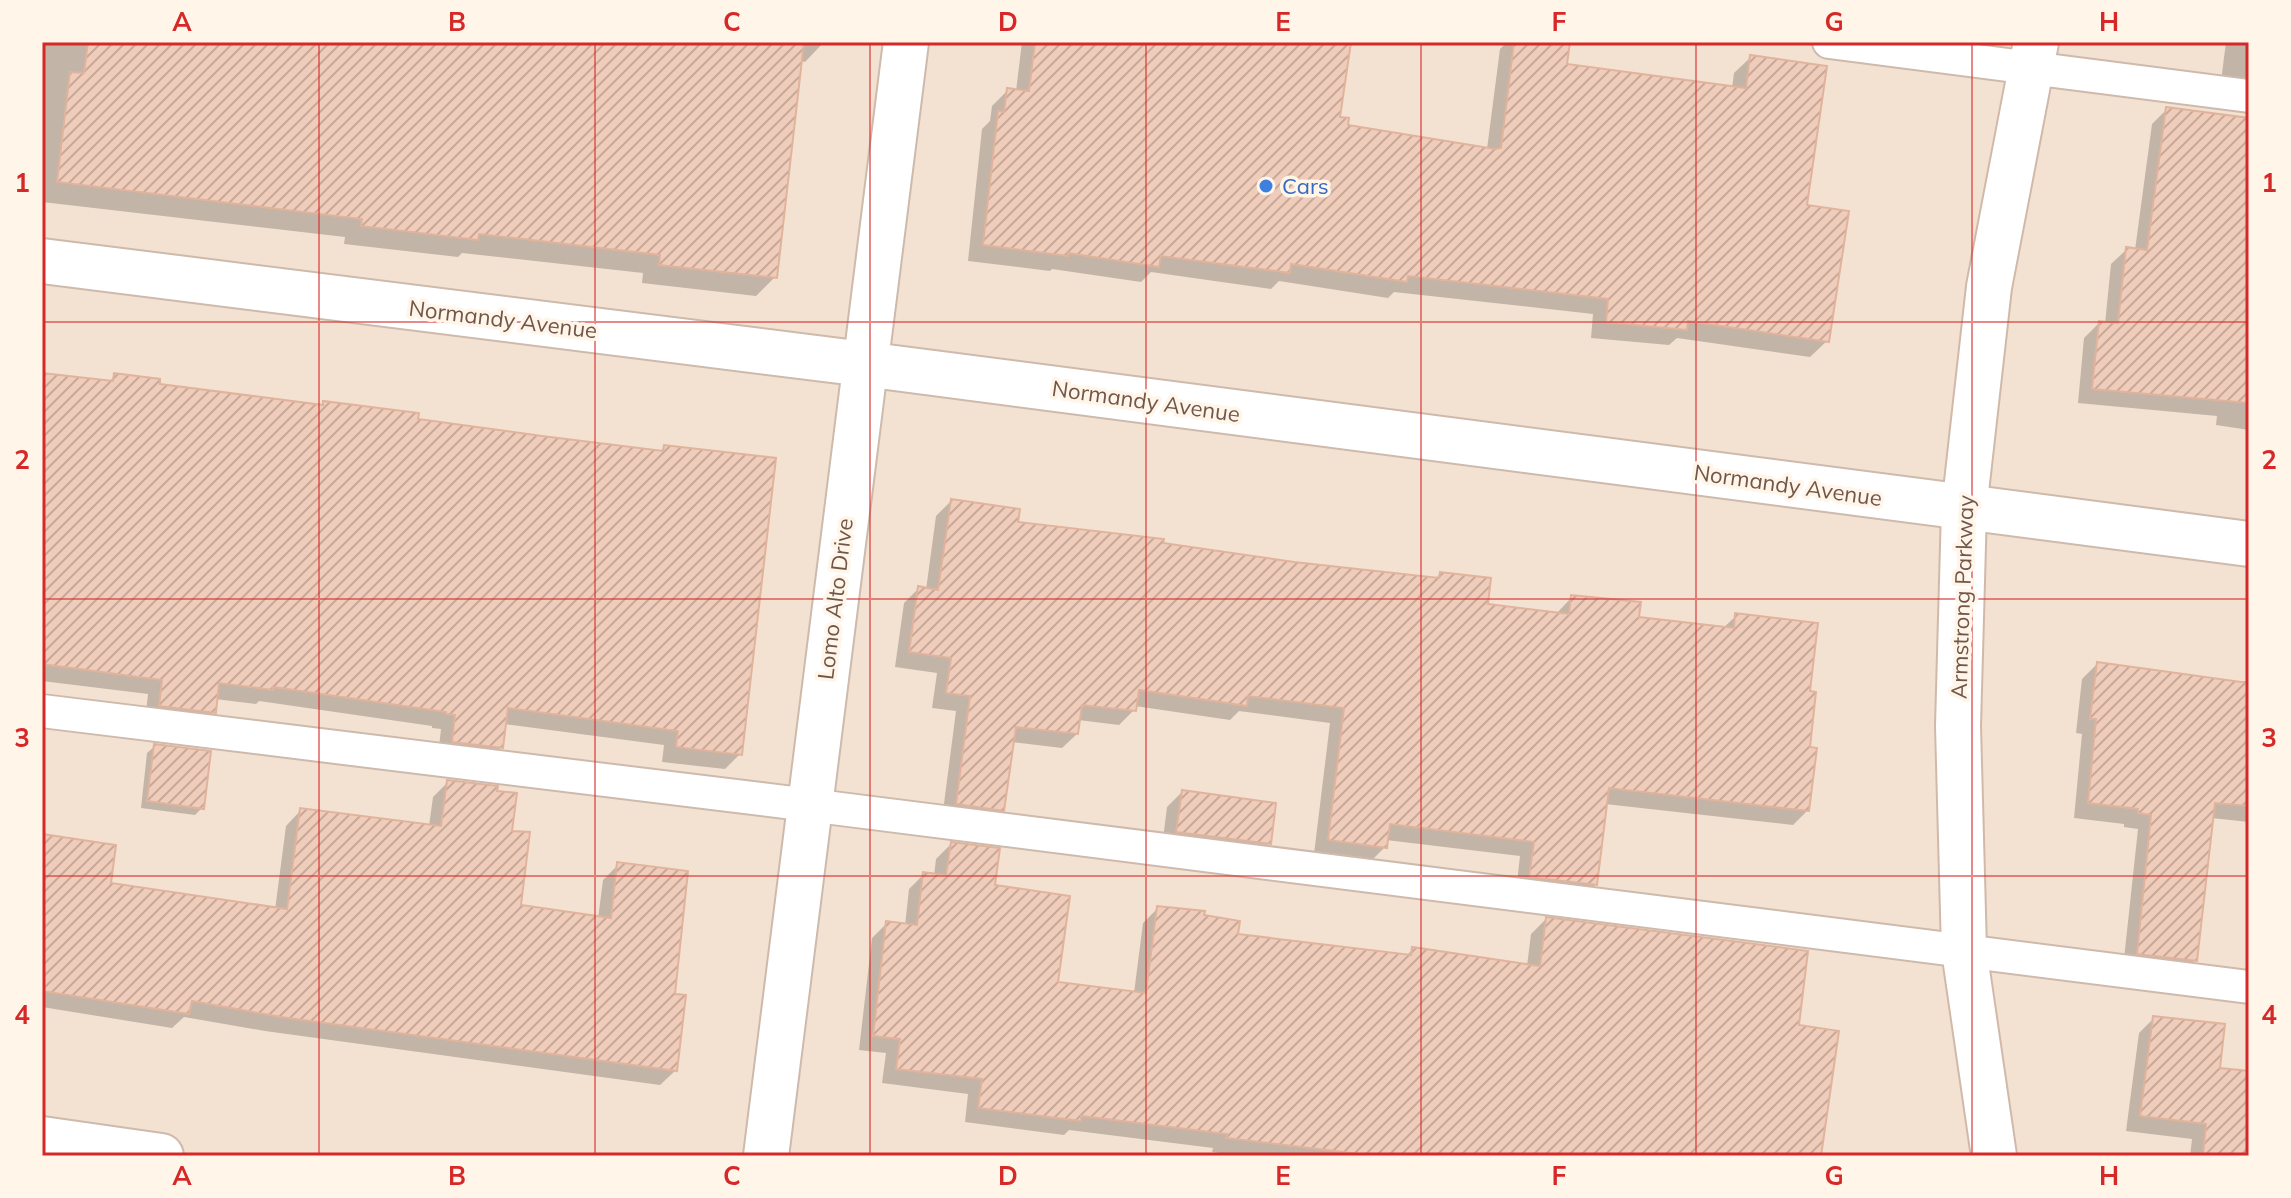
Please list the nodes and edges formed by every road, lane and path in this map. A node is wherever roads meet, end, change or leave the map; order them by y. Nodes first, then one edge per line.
1 (906, 42) edge
2 (1829, 42) edge
3 (2033, 54) edge
4 (2249, 96) edge
5 (42, 261) edge
6 (864, 364) junction
7 (1964, 509) junction
8 (2249, 544) edge
9 (42, 711) edge
10 (809, 805) junction
11 (1964, 950) junction
12 (2249, 987) edge
13 (42, 1139) edge
14 (161, 1156) edge
15 (766, 1156) edge
16 (1994, 1156) edge

1 - 6 street, Lomo Alto Drive
2 - 3 lane
3 - 4 lane
3 - 7 street, Armstrong Parkway
5 - 6 street, Normandy Avenue
6 - 7 street, Normandy Avenue
6 - 10 street, Lomo Alto Drive
7 - 8 street, Normandy Avenue
7 - 11 street, Armstrong Parkway
9 - 10 lane
10 - 11 lane
10 - 15 street, Lomo Alto Drive
11 - 12 lane
11 - 16 street, Armstrong Parkway
13 - 14 street

